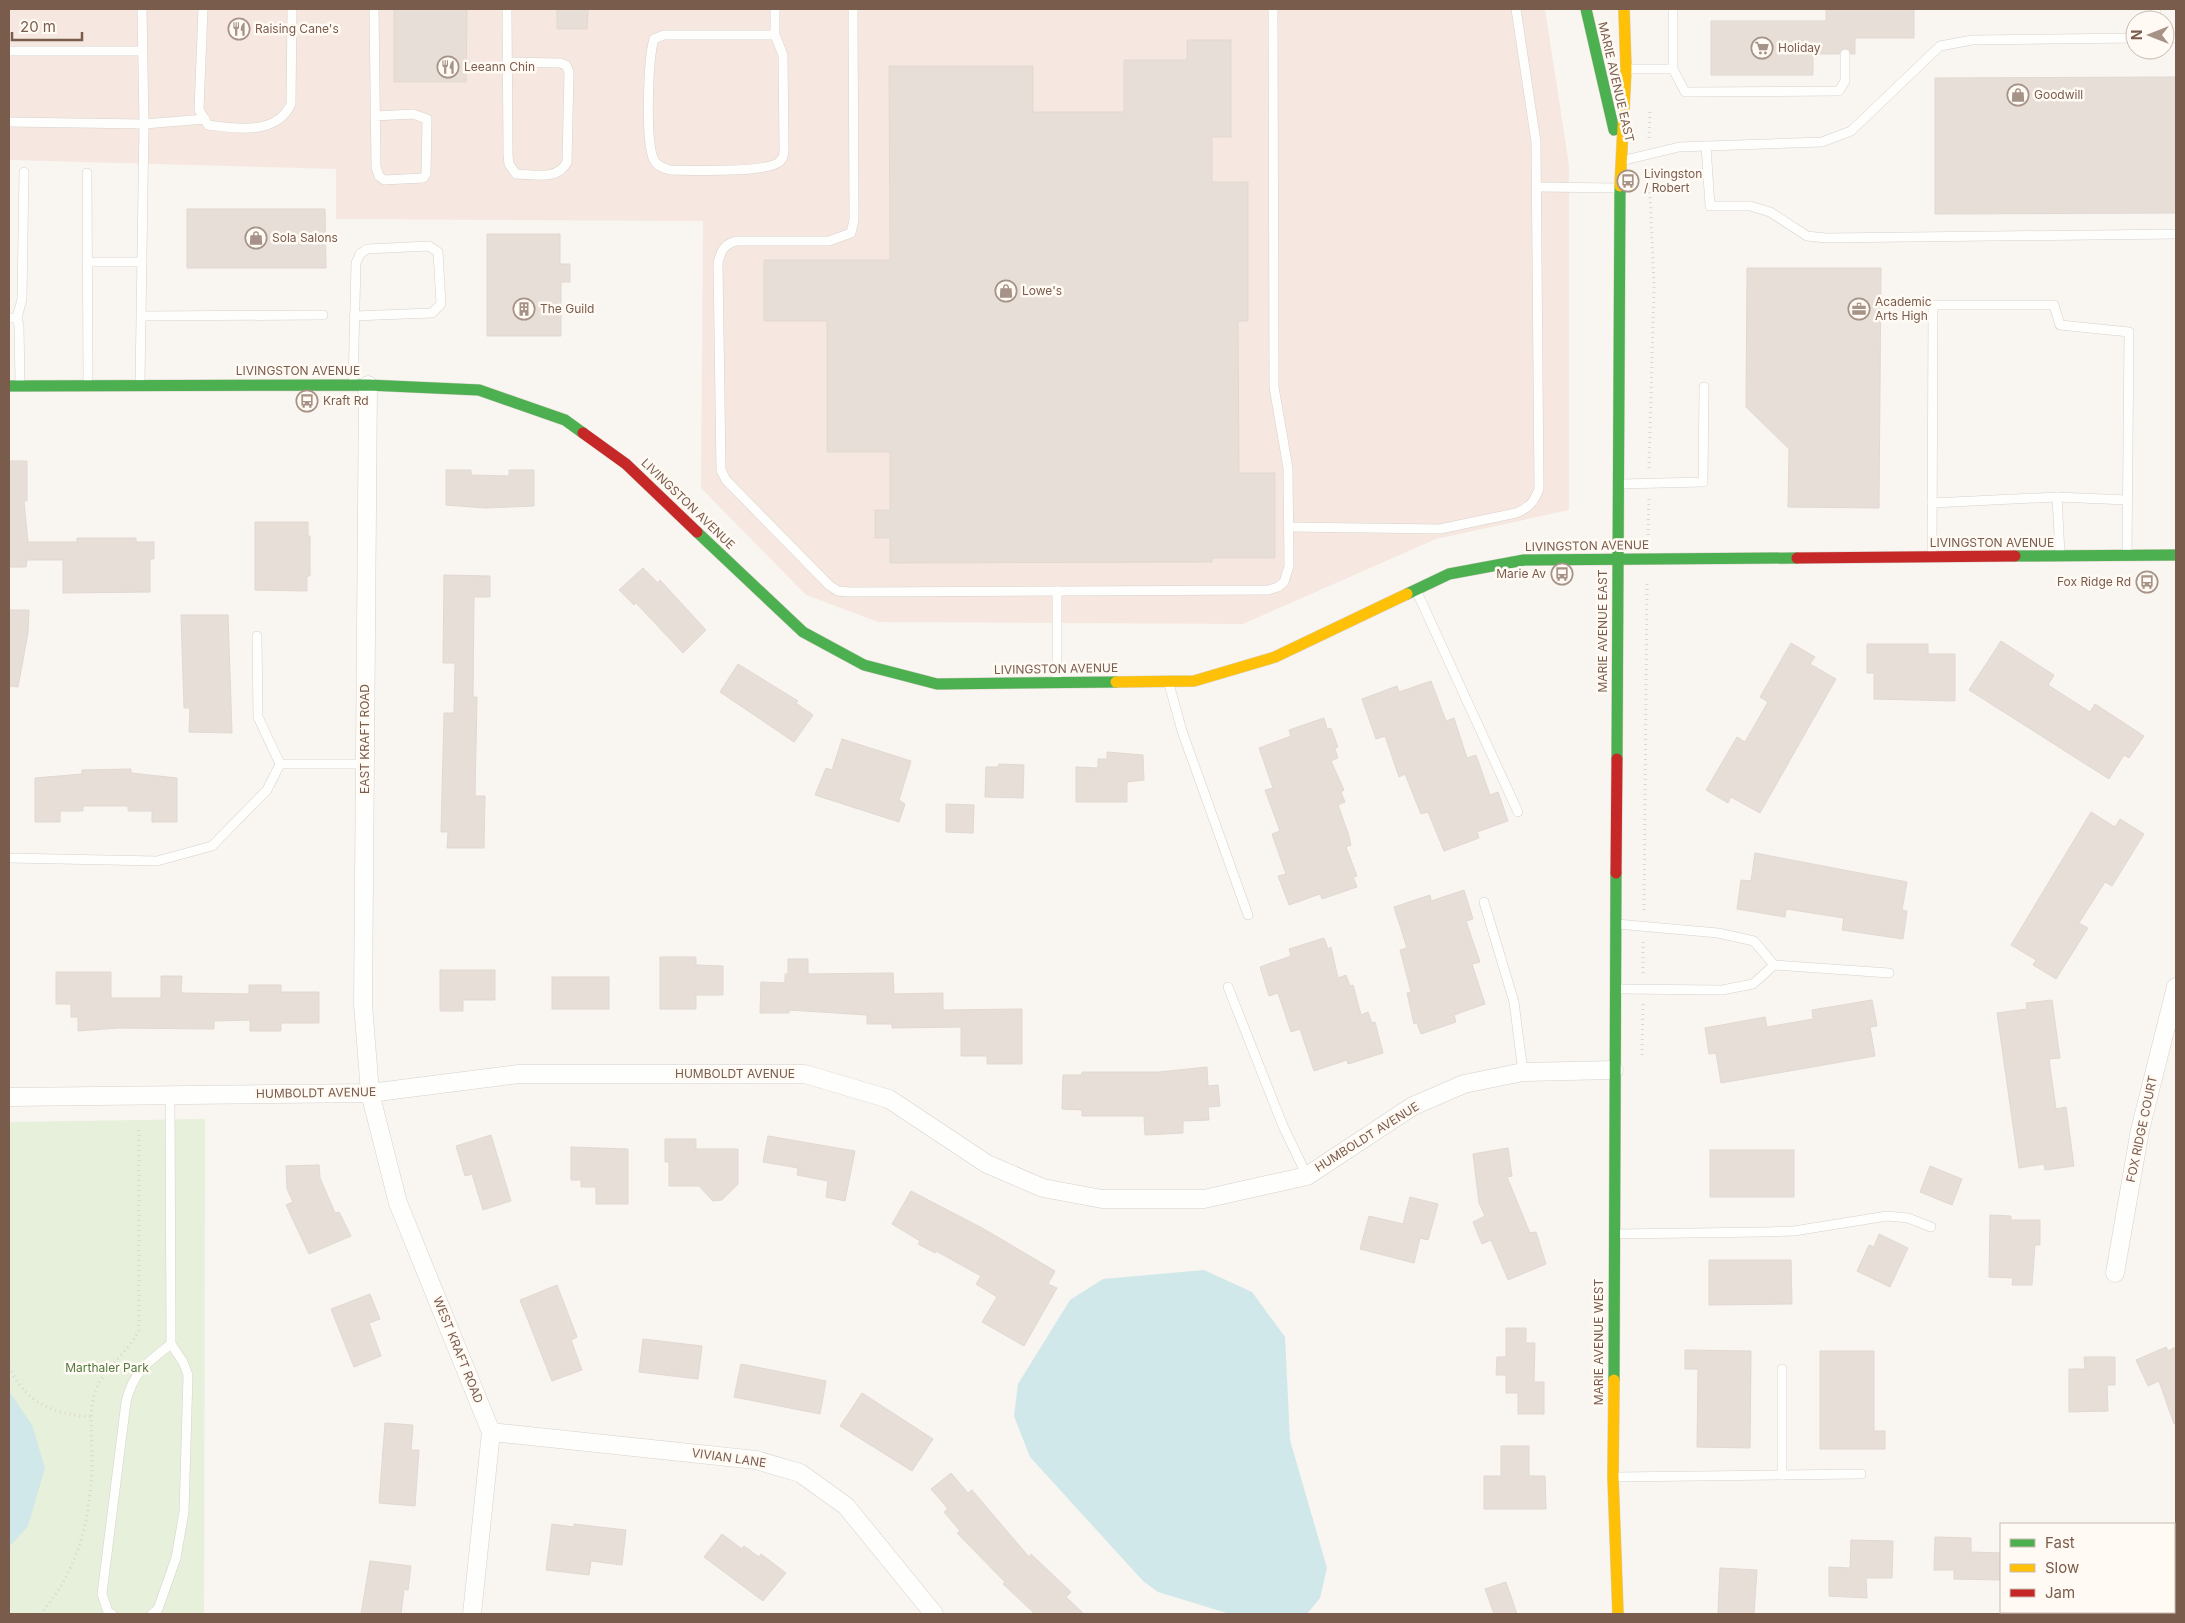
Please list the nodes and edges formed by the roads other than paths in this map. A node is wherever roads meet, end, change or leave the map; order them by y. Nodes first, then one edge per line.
1 (142, 9) edge
2 (203, 9) edge
3 (292, 9) edge
4 (374, 9) edge
5 (507, 9) edge
6 (775, 9) edge
7 (853, 9) edge
8 (1273, 9) edge
9 (1516, 9) edge
10 (1586, 9) edge
11 (1624, 9) edge
12 (1673, 9) edge
13 (776, 35) junction
14 (2125, 38) edge
15 (9, 51) edge
16 (142, 51) junction
17 (1845, 54) dead end
18 (508, 62) junction
19 (1626, 69) junction
20 (1673, 69) junction
21 (375, 116) junction
22 (204, 119) junction
23 (9, 122) edge
24 (144, 124) junction
25 (1706, 146) junction
26 (1620, 162) junction
27 (24, 172) dead end
28 (87, 173) dead end
29 (1537, 187) junction
30 (1620, 188) junction
31 (2176, 234) edge
32 (87, 262) junction
33 (142, 262) junction
34 (323, 315) dead end
35 (142, 316) junction
36 (354, 316) junction
37 (13, 318) edge
38 (140, 385) junction
39 (360, 385) junction
40 (14, 386) edge
41 (88, 386) junction
42 (1704, 386) dead end
43 (1618, 484) junction
44 (2057, 498) junction
45 (2127, 500) junction
46 (1932, 503) junction
47 (1289, 527) junction
48 (2176, 555) edge
49 (1932, 556) junction
50 (2060, 556) junction
51 (2127, 556) junction
52 (1617, 558) junction
53 (1416, 590) junction
54 (1057, 591) junction
55 (257, 636) dead end
56 (1169, 681) junction
57 (1057, 683) junction
58 (280, 764) junction
59 (365, 764) junction
60 (1518, 812) dead end
61 (9, 858) edge
62 (1484, 902) dead end
63 (1248, 915) dead end
64 (1615, 924) junction
65 (1774, 965) junction
66 (1889, 973) dead end
67 (1228, 987) dead end
68 (2176, 987) edge
69 (1614, 989) junction
70 (1614, 1070) junction
71 (1523, 1072) junction
72 (370, 1093) junction
73 (170, 1095) junction
74 (9, 1097) edge
75 (1306, 1176) junction
76 (1931, 1227) dead end
77 (1614, 1234) junction
78 (2115, 1273) dead end
79 (171, 1344) junction
80 (1782, 1368) dead end
81 (491, 1432) junction
82 (1861, 1474) dead end
83 (1782, 1475) junction
84 (1613, 1477) junction
85 (112, 1614) edge
86 (152, 1614) edge
87 (472, 1614) edge
88 (934, 1614) edge
89 (1618, 1614) edge

1 - 16 lane
2 - 22 lane
3 - 22 lane
4 - 21 lane
5 - 18 lane
6 - 13 lane
7 - 54 lane
8 - 47 lane
9 - 29 lane
10 - 26 street, MARIE AVENUE EAST
11 - 19 street, MARIE AVENUE EAST
12 - 20 lane
13 - 13 lane
14 - 25 lane
15 - 16 lane
16 - 24 lane
17 - 20 lane
18 - 18 lane
19 - 20 lane
19 - 26 street, MARIE AVENUE EAST
21 - 21 lane
22 - 24 lane
23 - 24 lane
24 - 33 lane
25 - 26 lane
25 - 31 lane
26 - 30 street, MARIE AVENUE EAST
27 - 37 lane
28 - 32 lane
29 - 30 lane
29 - 47 lane
30 - 43 street, MARIE AVENUE EAST
32 - 33 lane
32 - 41 lane
33 - 35 lane
34 - 35 lane
35 - 38 lane
36 - 36 lane
36 - 39 lane
37 - 40 lane
38 - 39 street, LIVINGSTON AVENUE
38 - 41 street, LIVINGSTON AVENUE
39 - 57 street, LIVINGSTON AVENUE
39 - 59 street, EAST KRAFT ROAD
40 - 41 street, LIVINGSTON AVENUE
42 - 43 lane
43 - 52 street, MARIE AVENUE EAST
44 - 45 lane
44 - 46 lane
44 - 50 lane
45 - 46 lane
45 - 51 lane
46 - 49 lane
47 - 54 lane
48 - 51 street, LIVINGSTON AVENUE
49 - 50 street, LIVINGSTON AVENUE
49 - 52 street, LIVINGSTON AVENUE
50 - 51 street, LIVINGSTON AVENUE
52 - 53 street, LIVINGSTON AVENUE
52 - 64 street, MARIE AVENUE EAST
53 - 56 street, LIVINGSTON AVENUE
53 - 60 lane
54 - 57 lane
55 - 58 lane
56 - 57 street, LIVINGSTON AVENUE
56 - 63 lane
58 - 59 lane
58 - 61 lane
59 - 72 street, EAST KRAFT ROAD
62 - 71 lane
64 - 65 lane
64 - 69 street, MARIE AVENUE EAST
65 - 66 lane
65 - 69 lane
67 - 75 lane
68 - 78 street, FOX RIDGE COURT
69 - 70 street, MARIE AVENUE EAST
70 - 71 street, HUMBOLDT AVENUE
70 - 77 street, MARIE AVENUE WEST
71 - 75 street, HUMBOLDT AVENUE
72 - 73 street, HUMBOLDT AVENUE
72 - 75 street, HUMBOLDT AVENUE
72 - 81 street, WEST KRAFT ROAD
73 - 74 street, HUMBOLDT AVENUE
73 - 79 lane
76 - 77 lane
77 - 84 street, MARIE AVENUE WEST
79 - 85 lane
79 - 86 lane
80 - 83 lane
81 - 87 street, WEST KRAFT ROAD
81 - 88 street, VIVIAN LANE
82 - 83 lane
83 - 84 lane
84 - 89 street, MARIE AVENUE WEST

